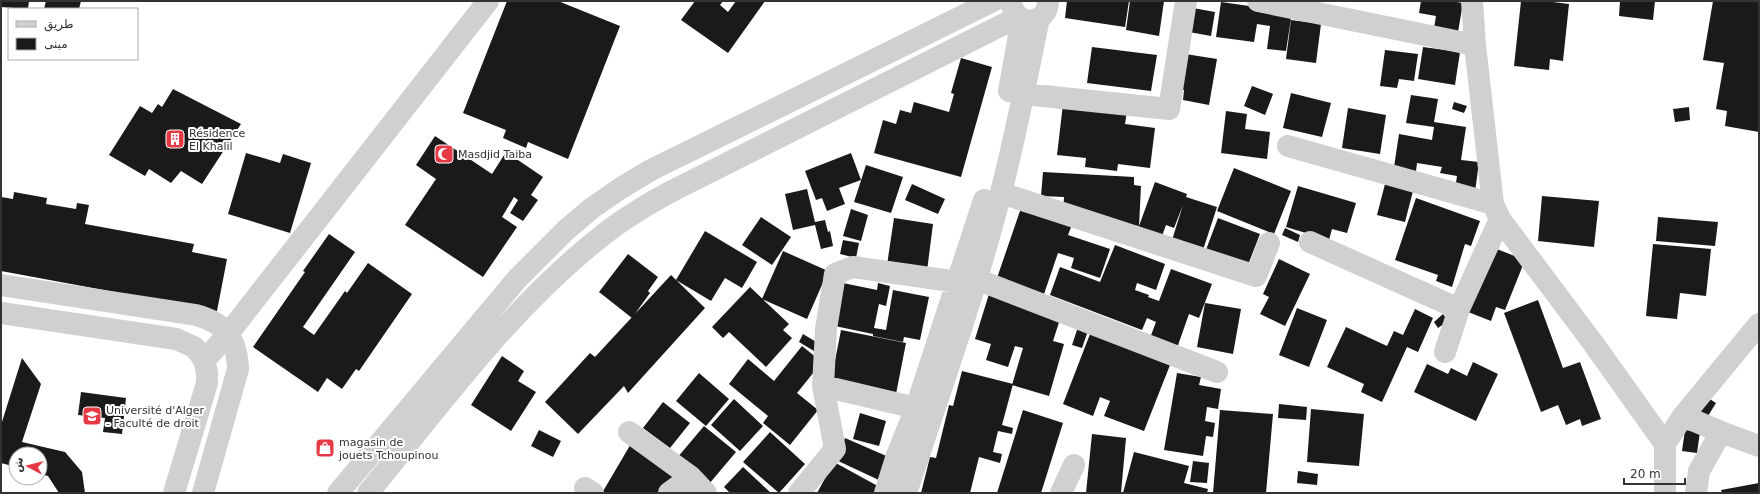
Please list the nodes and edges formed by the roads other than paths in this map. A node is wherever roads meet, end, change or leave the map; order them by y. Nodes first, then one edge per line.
1 (488, 1) edge
2 (993, 1) edge
3 (1186, 1) edge
4 (1258, 1) edge
5 (1472, 1) edge
6 (1028, 11) edge
7 (1475, 45) junction
8 (1024, 94) junction
9 (1288, 146) dead end
10 (1001, 193) junction
11 (1496, 212) junction
12 (1310, 242) dead end
13 (1269, 243) dead end
14 (967, 280) junction
15 (1, 285) edge
16 (1459, 309) junction
17 (1, 312) edge
18 (1759, 324) edge
19 (228, 334) junction
20 (1444, 352) dead end
21 (204, 361) junction
22 (1217, 372) dead end
23 (824, 386) junction
24 (916, 408) junction
25 (1683, 416) junction
26 (629, 432) dead end
27 (1721, 432) junction
28 (1665, 444) junction
29 (1759, 446) edge
30 (1074, 465) dead end
31 (691, 477) junction
32 (174, 493) edge
33 (203, 493) edge
34 (338, 493) edge
35 (368, 493) edge
36 (669, 493) edge
37 (706, 493) edge
38 (799, 493) edge
39 (885, 493) edge
40 (906, 493) edge
41 (1061, 493) edge
42 (1665, 493) edge
43 (1696, 493) edge

1 - 19 street
2 - 34 street
3 - 8 street
4 - 7 street
5 - 7 street
6 - 8 street
6 - 14 street
6 - 35 street
7 - 11 street
8 - 10 street
9 - 11 street
10 - 13 street
10 - 14 street
11 - 16 street
11 - 28 street
12 - 16 street
14 - 22 street
14 - 23 street
14 - 24 street
14 - 40 street
15 - 19 street
16 - 20 street
17 - 21 street
18 - 25 street
19 - 21 street
19 - 33 street
21 - 32 street
23 - 24 street
23 - 38 street
24 - 39 street
25 - 27 street
25 - 28 street
26 - 31 street
27 - 29 street
27 - 43 street
28 - 42 street
30 - 41 street
31 - 36 street
31 - 37 street

